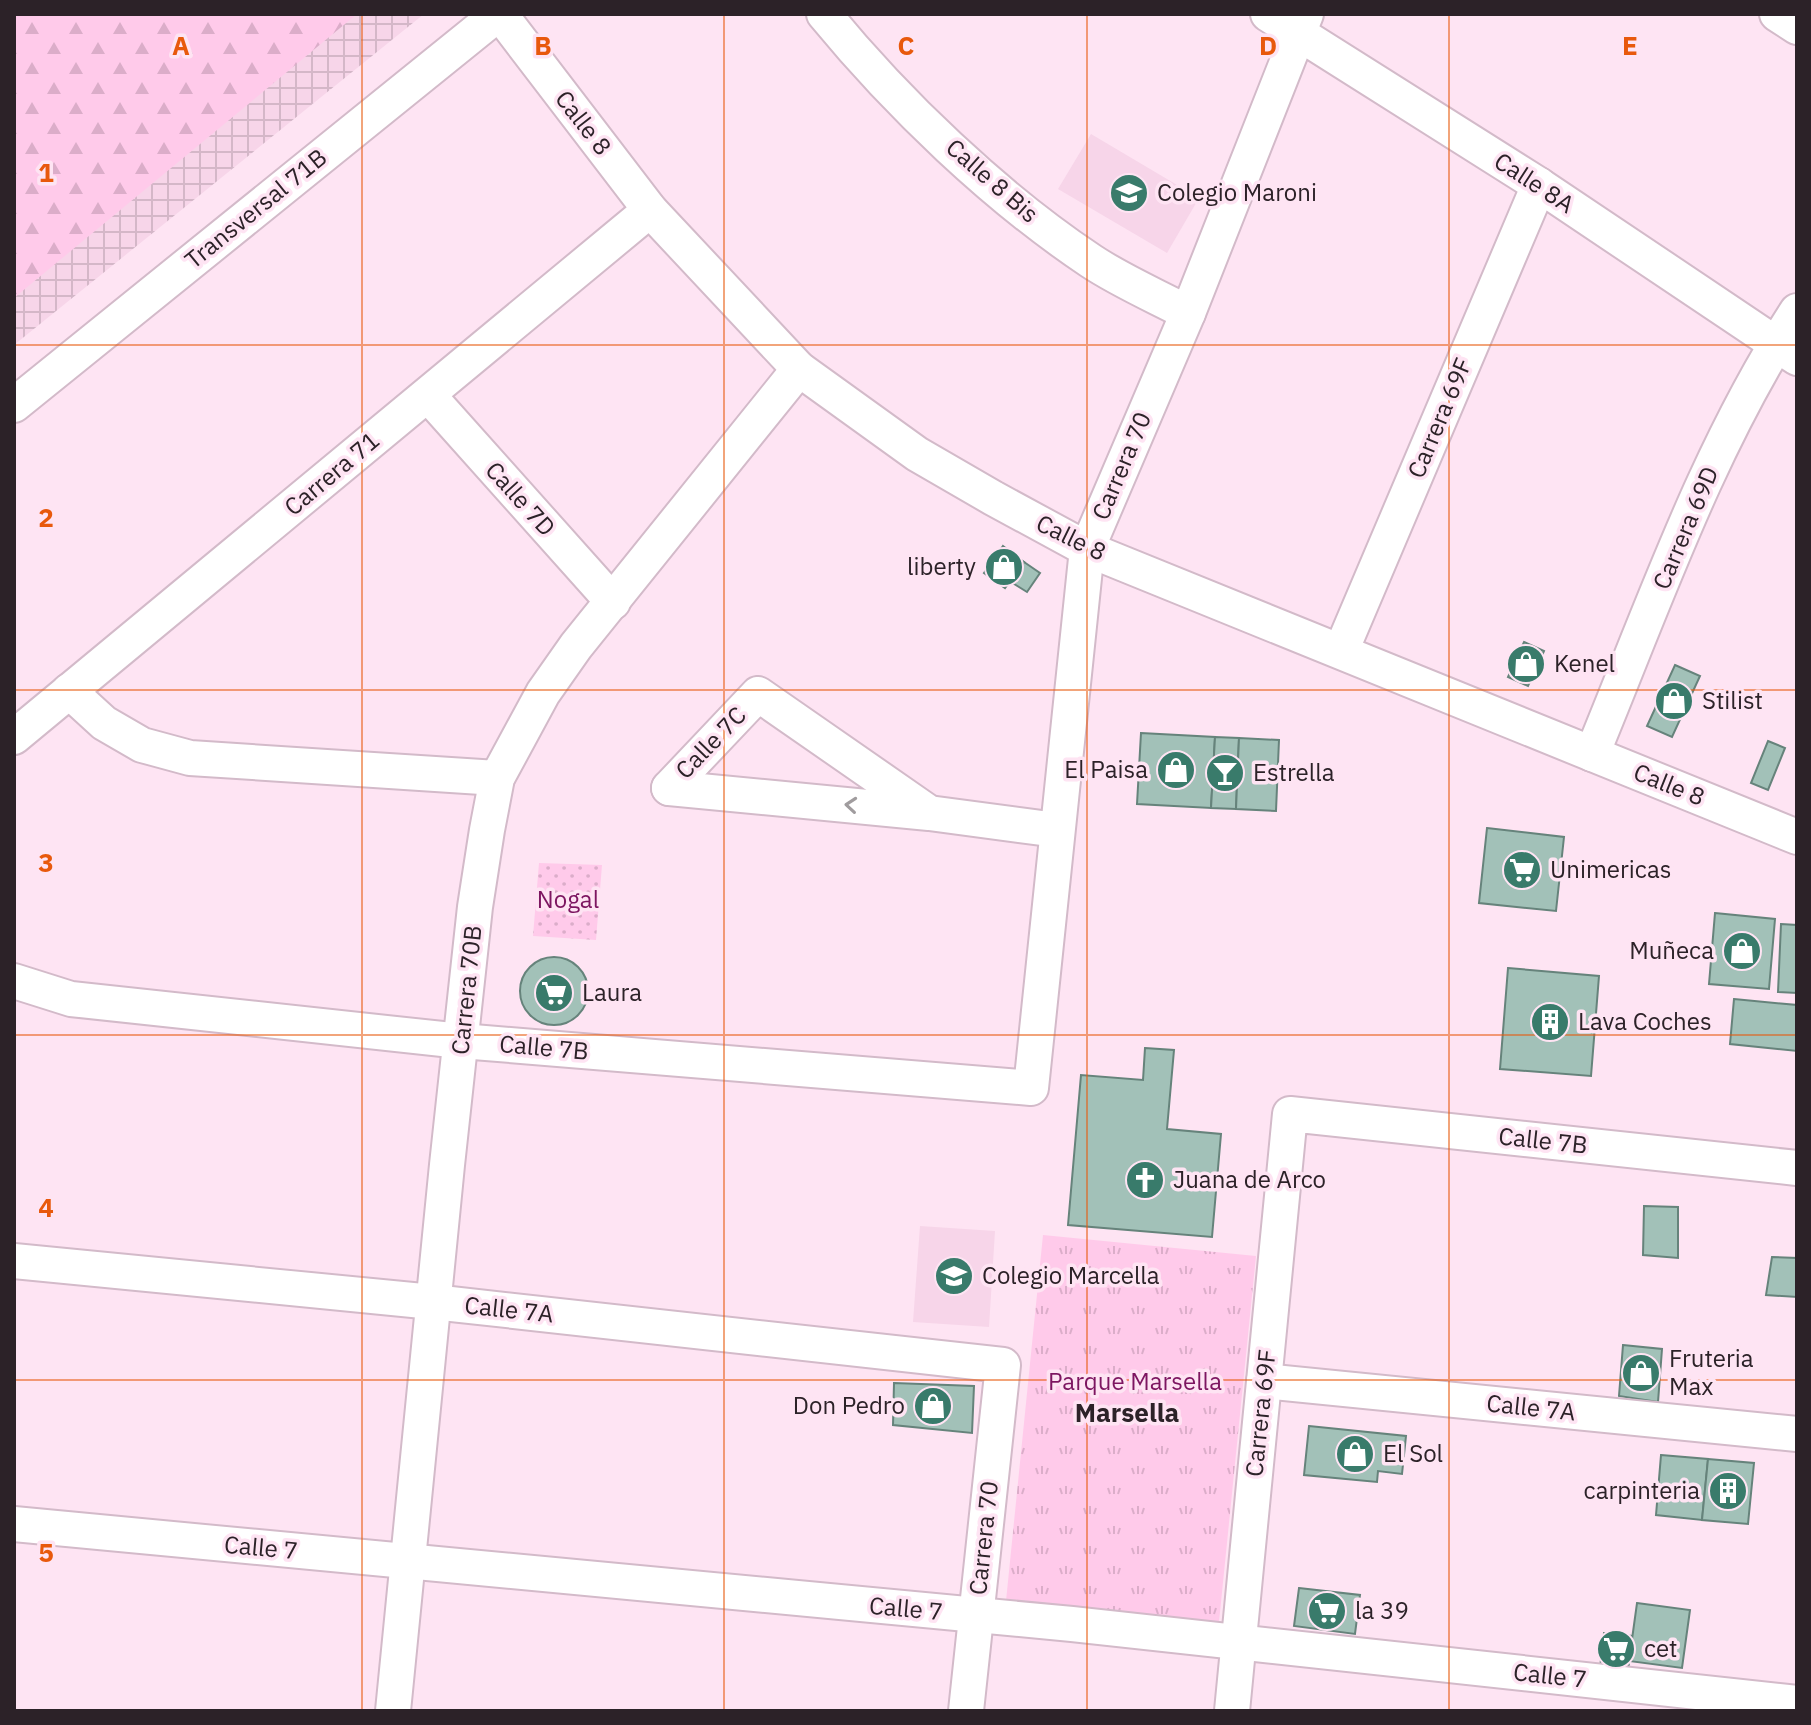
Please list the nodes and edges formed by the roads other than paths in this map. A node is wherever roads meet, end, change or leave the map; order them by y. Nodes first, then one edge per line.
1 (499, 14) edge
2 (824, 14) edge
3 (1268, 14) edge
4 (1777, 14) edge
5 (1302, 23) edge
6 (1797, 27) edge
7 (1539, 185) junction
8 (650, 210) junction
9 (1797, 311) edge
10 (1188, 313) junction
11 (1786, 351) edge
12 (799, 369) junction
13 (428, 395) junction
14 (14, 405) edge
15 (1087, 549) junction
16 (613, 602) junction
17 (1341, 651) junction
18 (69, 691) junction
19 (14, 737) edge
20 (1592, 754) junction
21 (497, 778) junction
22 (929, 813) junction
23 (1057, 830) junction
24 (1797, 837) edge
25 (14, 981) edge
26 (461, 1041) junction
27 (1031, 1088) joint
28 (1290, 1114) joint
29 (1797, 1168) edge
30 (14, 1261) edge
31 (433, 1302) junction
32 (1003, 1365) joint
33 (1264, 1381) junction
34 (1797, 1434) edge
35 (14, 1524) edge
36 (408, 1562) junction
37 (975, 1615) junction
38 (1239, 1642) junction
39 (1797, 1703) edge
40 (393, 1711) edge
41 (966, 1711) edge
42 (1232, 1711) edge

1 - 8 street, Calle 8
1 - 14 street, Transversal 71B
2 - 10 street, Calle 8 Bis
3 - 5 street, Calle 8A
4 - 6 street
5 - 7 street, Calle 8A
5 - 10 street, Carrera 70
7 - 11 street, Calle 8A
7 - 17 street, Carrera 69F
8 - 12 street, Calle 8
8 - 13 street, Carrera 71
9 - 11 street, Carrera 69D
10 - 15 street, Carrera 70
11 - 20 street, Carrera 69D
12 - 15 street, Calle 8
12 - 16 street, Carrera 70B
13 - 16 street, Calle 7D
13 - 18 street, Carrera 71
15 - 17 street, Calle 8
15 - 23 street, Carrera 70
16 - 21 street, Carrera 70B
17 - 20 street, Calle 8
18 - 19 street, Carrera 71
18 - 21 street
20 - 24 street, Calle 8
21 - 26 street, Carrera 70B
22 -> 22 street, Calle 7C
22 - 23 street, Calle 7C
23 - 27 street, Carrera 70
25 - 26 street, Calle 7B
26 - 27 street, Calle 7B
26 - 31 street, Carrera 70B
28 - 29 street, Calle 7B
28 - 33 street, Carrera 69F
30 - 31 street, Calle 7A
31 - 32 street, Calle 7A
31 - 36 street, Carrera 70B
32 - 37 street, Carrera 70
33 - 34 street, Calle 7A
33 - 38 street, Carrera 69F
35 - 36 street, Calle 7
36 - 37 street, Calle 7
36 - 40 street, Carrera 70B
37 - 38 street, Calle 7
37 - 41 street, Carrera 70
38 - 39 street, Calle 7
38 - 42 street, Carrera 69F

